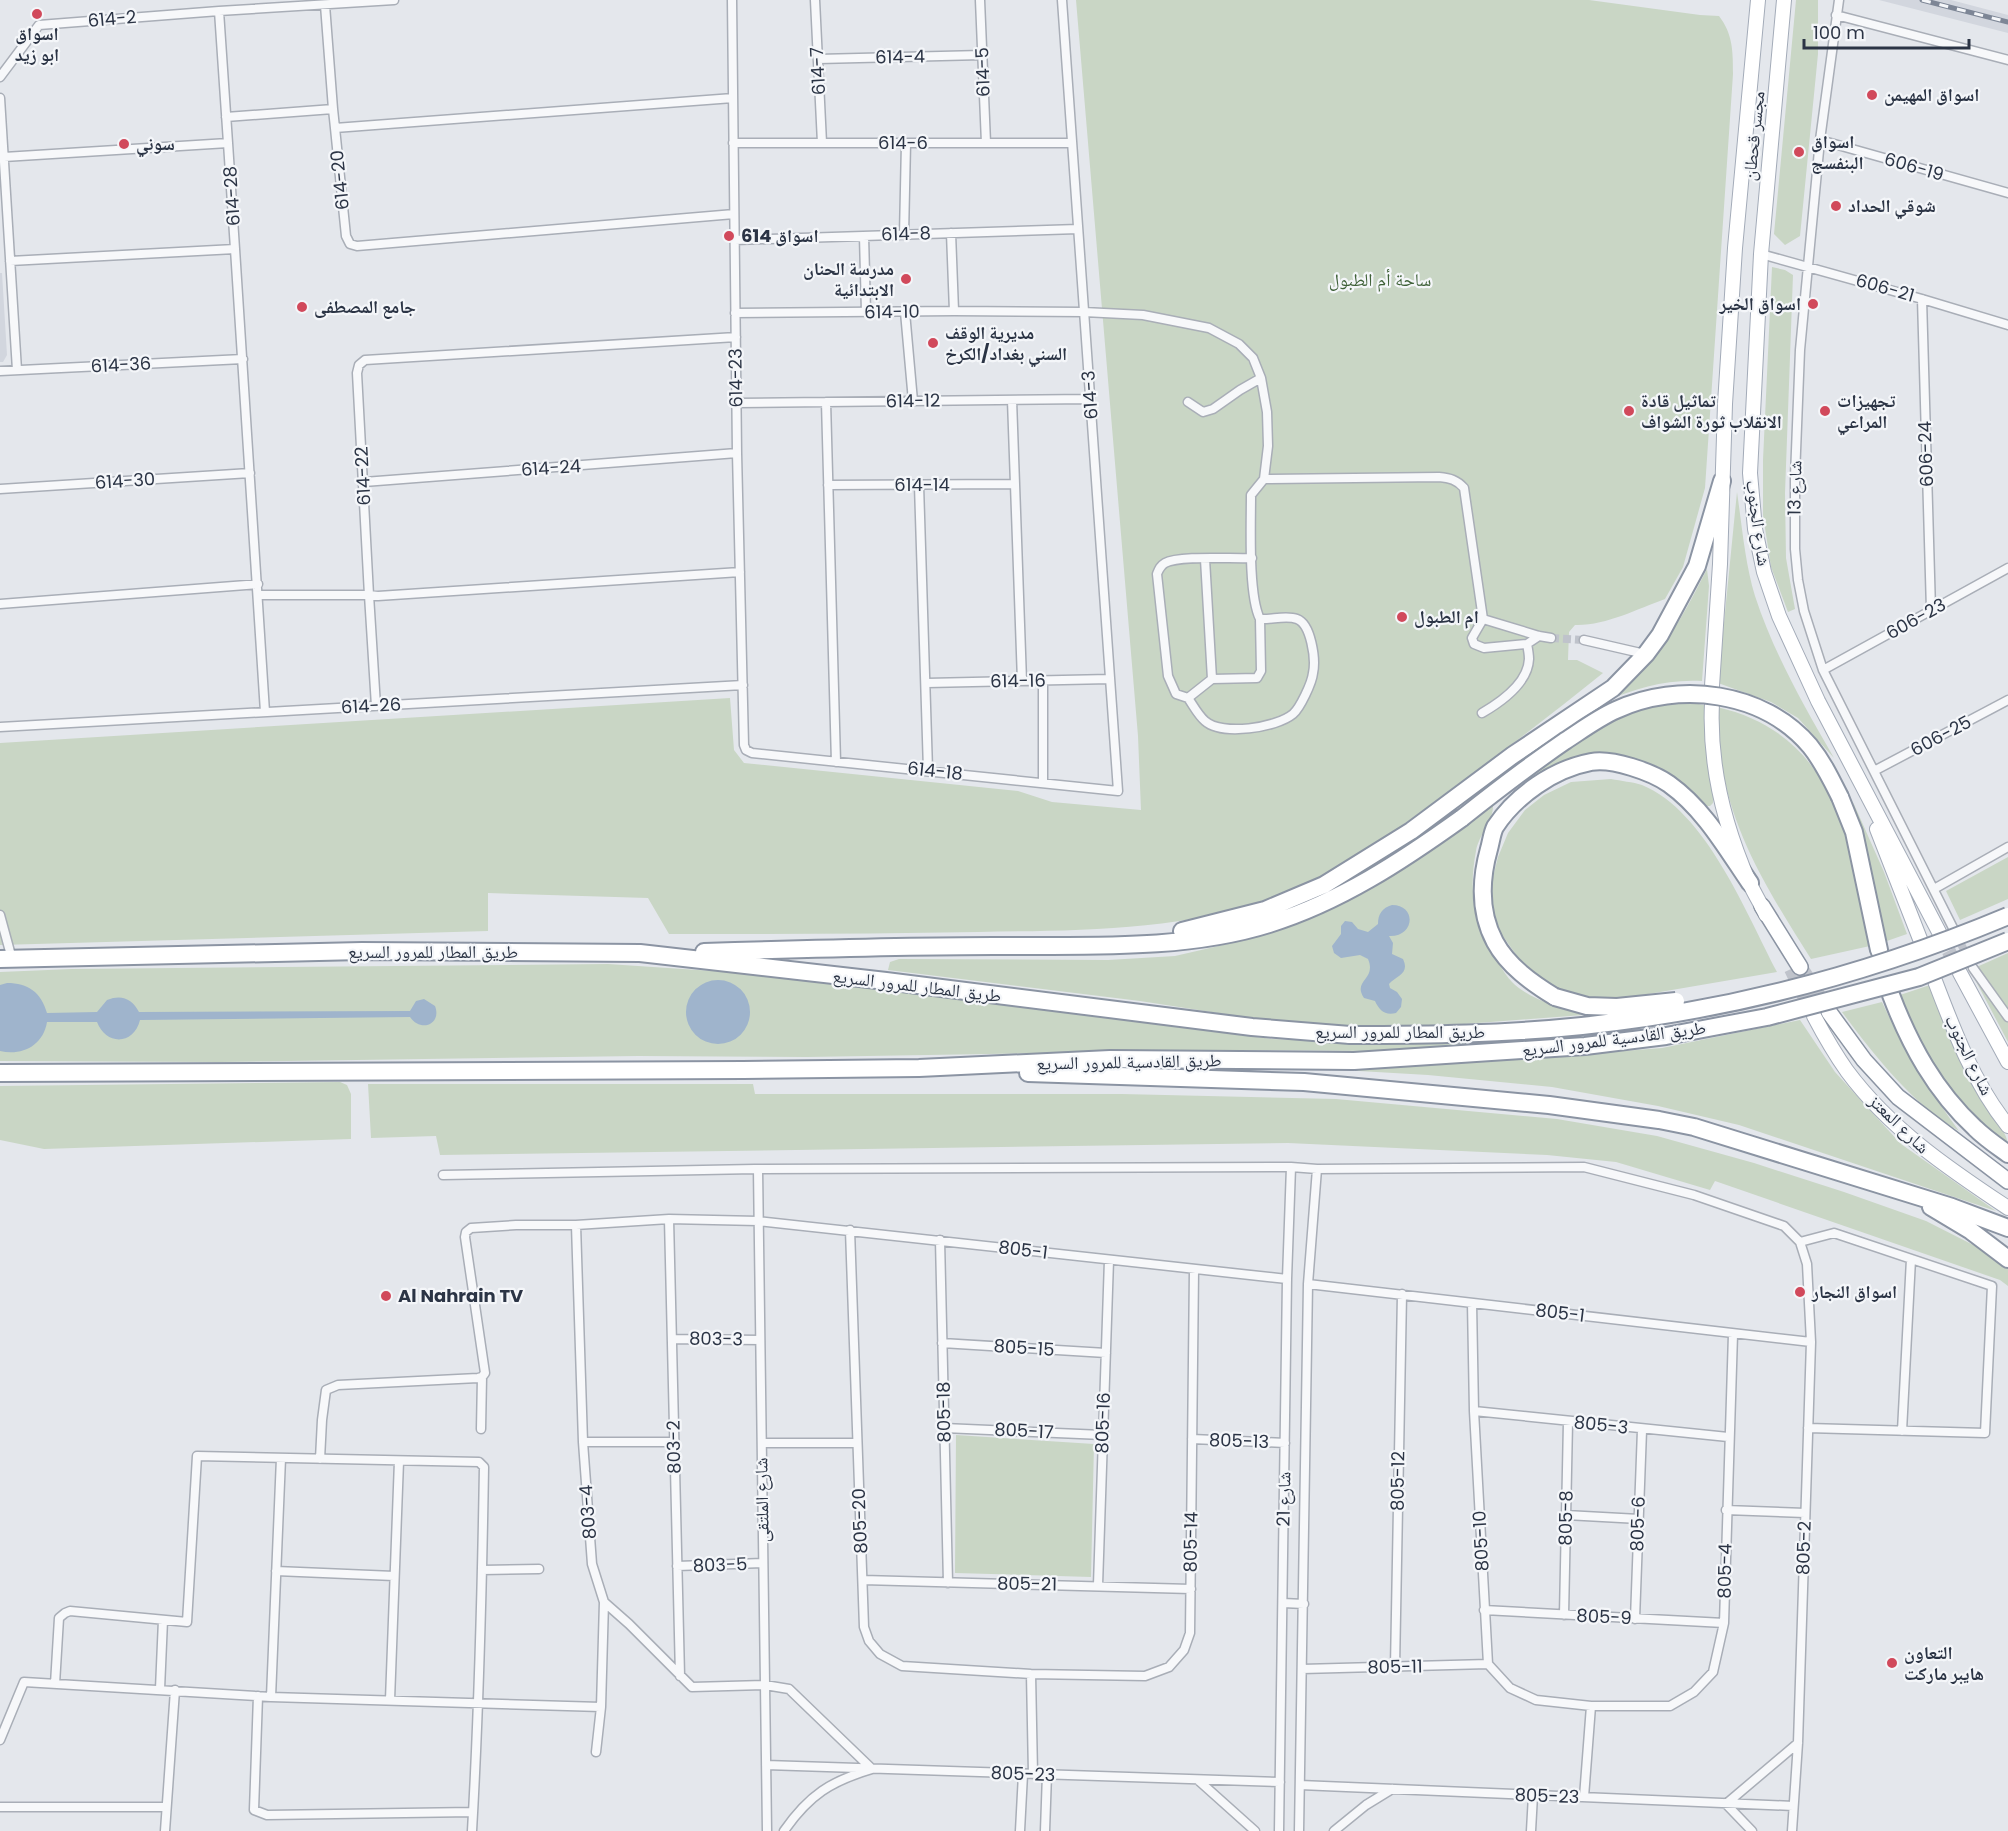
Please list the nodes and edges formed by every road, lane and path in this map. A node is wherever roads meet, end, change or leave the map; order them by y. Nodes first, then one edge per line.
1 (394, 0) edge
2 (732, 0) edge
3 (815, 0) edge
4 (980, 0) edge
5 (1062, 0) edge
6 (1758, 0) edge
7 (1767, 0) edge
8 (1776, 0) edge
9 (1784, 0) edge
10 (1832, 0) edge
11 (1839, 0) edge
12 (325, 5) junction
13 (219, 11) junction
14 (1836, 15) junction
15 (982, 55) junction
16 (818, 59) junction
17 (2008, 60) edge
18 (0, 77) edge
19 (0, 98) edge
20 (733, 98) junction
21 (333, 109) junction
22 (226, 117) junction
23 (335, 128) junction
24 (1820, 140) junction
25 (228, 143) junction
26 (733, 143) junction
27 (822, 143) junction
28 (906, 143) junction
29 (986, 143) junction
30 (1072, 143) junction
31 (4, 157) junction
32 (1755, 168) junction
33 (2008, 193) edge
34 (734, 213) junction
35 (1078, 229) junction
36 (951, 233) junction
37 (903, 235) junction
38 (864, 236) junction
39 (735, 240) junction
40 (235, 249) junction
41 (1761, 254) junction
42 (10, 261) junction
43 (1807, 266) junction
44 (1760, 270) junction
45 (1734, 272) junction
46 (1922, 298) junction
47 (954, 311) junction
48 (866, 312) junction
49 (905, 312) junction
50 (1084, 312) junction
51 (735, 313) junction
52 (2008, 325) edge
53 (736, 337) junction
54 (243, 359) junction
55 (17, 370) junction
56 (0, 371) edge
57 (1261, 378) junction
58 (1090, 399) junction
59 (1012, 400) junction
60 (913, 401) junction
61 (826, 402) junction
62 (1188, 402) dead end
63 (737, 403) junction
64 (737, 453) junction
65 (250, 473) junction
66 (1264, 479) junction
67 (1722, 481) junction
68 (364, 482) junction
69 (828, 484) junction
70 (920, 484) junction
71 (1015, 484) junction
72 (0, 489) edge
73 (1252, 558) junction
74 (1205, 559) junction
75 (2008, 568) edge
76 (740, 572) junction
77 (258, 584) junction
78 (369, 594) junction
79 (259, 595) junction
80 (0, 604) edge
81 (1931, 610) junction
82 (1260, 618) junction
83 (1483, 619) junction
84 (1539, 636) junction
85 (1551, 638) tunnel mouth
86 (1584, 640) tunnel mouth
87 (1527, 644) junction
88 (1646, 654) junction
89 (1823, 670) junction
90 (1110, 679) junction
91 (1212, 679) junction
92 (1043, 680) junction
93 (1022, 681) junction
94 (927, 683) junction
95 (743, 686) junction
96 (1712, 686) dead end
97 (1188, 698) junction
98 (2008, 700) edge
99 (1712, 703) dead end
100 (376, 706) junction
101 (265, 712) junction
102 (1482, 713) dead end
103 (0, 728) edge
104 (752, 753) joint
105 (1848, 759) junction
106 (836, 762) junction
107 (928, 770) junction
108 (1874, 771) junction
109 (1043, 782) junction
110 (1118, 791) joint
111 (2008, 847) edge
112 (1750, 883) junction
113 (1934, 889) junction
114 (1762, 906) joint
115 (0, 915) edge
116 (2008, 916) edge
117 (1953, 928) tunnel mouth
118 (1939, 932) tunnel mouth
119 (1920, 939) dead end
120 (2008, 941) edge
121 (1103, 945) junction
122 (1879, 950) dead end
123 (640, 953) junction
124 (6, 959) edge
125 (1796, 968) tunnel mouth
126 (1966, 974) joint
127 (1828, 978) junction
128 (1935, 981) dead end
129 (1891, 995) dead end
130 (1829, 1012) tunnel mouth
131 (1814, 1016) tunnel mouth
132 (2008, 1017) edge
133 (2008, 1062) edge
134 (919, 1068) junction
135 (0, 1073) edge
136 (2008, 1126) edge
137 (2008, 1154) edge
138 (1291, 1167) junction
139 (758, 1169) junction
140 (1317, 1169) junction
141 (443, 1174) dead end
142 (2008, 1181) edge
143 (1910, 1194) junction
144 (2008, 1209) edge
145 (669, 1219) junction
146 (758, 1221) junction
147 (576, 1225) junction
148 (850, 1230) junction
149 (2005, 1230) edge
150 (940, 1240) junction
151 (1800, 1242) junction
152 (1911, 1259) junction
153 (2008, 1259) edge
154 (1109, 1260) junction
155 (1194, 1270) junction
156 (1287, 1279) junction
157 (1308, 1284) junction
158 (1402, 1294) junction
159 (1472, 1303) junction
160 (1732, 1334) junction
161 (672, 1339) junction
162 (760, 1340) junction
163 (1811, 1342) junction
164 (942, 1343) junction
165 (1106, 1353) junction
166 (482, 1377) junction
167 (1474, 1411) junction
168 (1568, 1422) junction
169 (944, 1428) junction
170 (1808, 1428) junction
171 (481, 1429) dead end
172 (1642, 1430) junction
173 (1902, 1431) junction
174 (1103, 1435) junction
175 (1728, 1437) junction
176 (1192, 1439) junction
177 (583, 1442) junction
178 (674, 1442) junction
179 (762, 1443) junction
180 (857, 1443) junction
181 (1285, 1443) junction
182 (281, 1458) junction
183 (320, 1459) junction
184 (399, 1461) junction
185 (1726, 1510) junction
186 (1805, 1513) junction
187 (1566, 1515) junction
188 (1639, 1519) junction
189 (763, 1563) junction
190 (677, 1566) junction
191 (539, 1569) dead end
192 (482, 1570) junction
193 (276, 1571) junction
194 (394, 1576) junction
195 (863, 1580) junction
196 (948, 1583) junction
197 (1098, 1585) junction
198 (1191, 1589) junction
199 (604, 1602) junction
200 (1282, 1603) junction
201 (1304, 1604) junction
202 (1484, 1610) junction
203 (1564, 1615) junction
204 (1635, 1619) junction
205 (163, 1620) junction
206 (1724, 1623) junction
207 (1488, 1665) junction
208 (1395, 1667) junction
209 (1302, 1669) junction
210 (1031, 1674) junction
211 (680, 1676) junction
212 (55, 1684) junction
213 (765, 1685) junction
214 (160, 1689) junction
215 (175, 1690) junction
216 (258, 1696) junction
217 (272, 1697) junction
218 (390, 1700) junction
219 (479, 1703) junction
220 (1591, 1706) junction
221 (601, 1707) junction
222 (0, 1740) edge
223 (1798, 1743) junction
224 (597, 1752) dead end
225 (766, 1765) junction
226 (872, 1769) junction
227 (1023, 1774) junction
228 (1034, 1774) junction
229 (1047, 1774) junction
230 (1197, 1780) junction
231 (1280, 1782) junction
232 (1300, 1785) junction
233 (1392, 1789) junction
234 (1533, 1795) junction
235 (1584, 1797) junction
236 (1726, 1804) junction
237 (1793, 1806) junction
238 (0, 1807) edge
239 (166, 1807) junction
240 (473, 1812) junction
241 (165, 1831) edge
242 (472, 1831) edge
243 (767, 1831) edge
244 (784, 1831) edge
245 (1020, 1831) edge
246 (1045, 1831) edge
247 (1256, 1831) edge
248 (1279, 1831) edge
249 (1299, 1831) edge
250 (1334, 1831) edge
251 (1531, 1831) edge
252 (1752, 1831) edge
253 (1792, 1831) edge

1 - 12 street, 614-2
2 - 20 street, 614-23
3 - 16 street, 614-7
4 - 15 street, 614-5
5 - 30 street, 614-3
6 - 45 main road
7 - 32 main road, مجسر قحطان
8 - 32 main road, مجسر قحطان
9 - 41 main road
10 - 14 street
11 - 14 street, شارع 13
12 - 13 street, 614-2
12 - 21 street
13 - 18 street, 614-2
13 - 22 street
14 - 17 street
14 - 24 street, شارع 13
15 - 16 street, 614-4
15 - 29 street, 614-5
16 - 27 street, 614-7
19 - 31 street
20 - 23 street, 614-20
20 - 26 street, 614-23
21 - 22 street
21 - 23 street
22 - 25 street
23 - 34 street, 614-20
24 - 33 street, 606-19
24 - 43 street, شارع 13
25 - 31 street, 614-28
25 - 40 street, 614-28
26 - 27 street, 614-6
26 - 34 street, 614-23
27 - 28 street, 614-6
28 - 29 street, 614-6
28 - 37 street
29 - 30 street, 614-6
30 - 35 street, 614-3
31 - 42 street
32 - 44 main road, مجسر قحطان
32 - 45 main road, مجسر قحطان
34 - 39 street, 614-23
35 - 36 street, 614-8
35 - 50 street, 614-3
36 - 37 street, 614-8
36 - 47 street
37 - 38 street, 614-8
38 - 39 street, 614-8
38 - 48 street
39 - 51 street, 614-23
40 - 42 street, 614-28
40 - 54 street
41 - 43 street, 606-21
41 - 44 main road
42 - 55 street
43 - 46 street, 606-21
43 - 89 street, شارع 13
44 - 105 main road, شارع الجنوب
45 - 67 main road, شارع الجنوب
46 - 52 street, 606-21
46 - 81 street, 606-24
47 - 49 street, 614-10
47 - 50 street, 614-10
48 - 49 street, 614-10
48 - 51 street, 614-10
49 - 60 street
50 - 57 street, 614-10
50 - 58 street, 614-3
51 - 53 street, 614-23
53 - 63 street, 614-23
53 - 68 street, 614-22
54 - 55 street, 614-36
54 - 65 street
55 - 56 street, 614-36
57 - 62 street
57 - 66 street
58 - 59 street, 614-12
58 - 90 street, 614-3
59 - 60 street, 614-12
59 - 71 street
60 - 61 street, 614-12
61 - 63 street, 614-12
61 - 69 street
63 - 64 street, 614-23
64 - 68 street, 614-24
64 - 76 street, 614-23
65 - 72 street, 614-30
65 - 77 street
66 - 73 street
66 - 83 street
67 - 88 highway
67 - 96 main road, شارع الجنوب
68 - 78 street, 614-22
69 - 70 street, 614-14
69 - 106 street
70 - 71 street, 614-14
70 - 94 street
71 - 93 street
73 - 74 street
73 - 82 street
74 - 91 street
74 - 97 street
75 - 81 street, 606-23
76 - 78 street
76 - 95 street, 614-23
77 - 79 street
77 - 80 street
78 - 79 street
78 - 100 street, 614-22
79 - 101 street
81 - 89 street, 606-23
82 - 91 street
82 - 97 street
83 - 84 street
83 - 87 street
84 - 85 street
84 - 87 street
86 - 88 street
87 - 102 street
88 - 121 highway
89 - 108 street, شارع 13
90 - 92 street, 614-16
90 - 110 street, 614-3
91 - 97 street
92 - 93 street, 614-16
92 - 109 street
93 - 94 street, 614-16
94 - 107 street
95 - 100 street, 614-26
95 - 104 street, 614-23
98 - 108 street, 606-25
99 - 112 main road
100 - 101 street, 614-26
101 - 103 street, 614-26
104 - 106 street, 614-18
105 - 118 main road, شارع الجنوب
105 - 119 main road, شارع الجنوب
106 - 107 street, 614-18
107 - 109 street, 614-18
108 - 113 street, شارع 13
109 - 110 street, 614-18
111 - 113 street
112 - 114 main road
112 - 127 highway, bridge
113 - 117 street, شارع 13
114 - 125 highway
115 - 124 street
116 - 127 highway, bridge
120 - 134 highway, طريق القادسية للمرور السريع, bridge
121 - 122 highway, bridge
121 - 123 highway
123 - 124 highway, طريق المطار للمرور السريع
123 - 127 highway, طريق المطار للمرور السريع, bridge
126 - 132 street
126 - 133 main road, شارع الجنوب
128 - 136 main road, شارع الجنوب
129 - 137 highway
130 - 142 highway
131 - 144 main road, شارع المعتز
134 - 135 highway
134 - 143 highway
138 - 139 street
138 - 140 street
138 - 156 street, شارع 21
139 - 141 street
139 - 146 street, شارع الملتقى
140 - 151 street
140 - 157 street, شارع 21
143 - 149 highway
143 - 153 highway
145 - 146 street, 805-1
145 - 147 street, 805-1
145 - 161 street, 803-2
146 - 148 street, 805-1
146 - 162 street, شارع الملتقى
147 - 166 street, 805-1
147 - 177 street, 803-4
148 - 150 street, 805-1
148 - 180 street, 805-20
150 - 154 street, 805-1
150 - 164 street, 805-18
151 - 152 street
151 - 163 street, 805-2
152 - 173 street
152 - 173 street
154 - 155 street, 805-1
154 - 165 street, 805-16
155 - 156 street, 805-1
155 - 176 street, 805-14
156 - 181 street, شارع 21
157 - 158 street, 805-1
157 - 201 street, شارع 21
158 - 159 street, 805-1
158 - 208 street, 805-12
159 - 160 street, 805-1
159 - 167 street, 805-10
160 - 163 street, 805-1
160 - 175 street, 805-4
161 - 162 street, 803-3
161 - 178 street, 803-2
162 - 179 street, شارع الملتقى
163 - 170 street, 805-2
164 - 165 street, 805-15
164 - 169 street, 805-18
165 - 174 street, 805-16
166 - 171 street
166 - 183 street
167 - 168 street, 805-3
167 - 202 street, 805-10
168 - 172 street, 805-3
168 - 187 street, 805-8
169 - 174 street, 805-17
169 - 196 street, 805-18
170 - 173 street
170 - 186 street, 805-2
172 - 175 street, 805-3
172 - 188 street, 805-6
174 - 197 street, 805-16
175 - 185 street, 805-4
176 - 181 street, 805-13
176 - 198 street, 805-14
177 - 178 street
177 - 199 street, 803-4
178 - 190 street, 803-2
179 - 180 street
179 - 189 street, شارع الملتقى
180 - 195 street, 805-20
181 - 200 street, شارع 21
182 - 183 street
182 - 193 street
182 - 205 street
183 - 184 street
184 - 192 street
184 - 194 street
185 - 186 street
185 - 206 street, 805-4
186 - 223 street, 805-2
187 - 188 street
187 - 203 street, 805-8
188 - 204 street, 805-6
189 - 190 street, 803-5
189 - 213 street, شارع الملتقى
190 - 211 street, 803-2
191 - 192 street
192 - 219 street
193 - 194 street
193 - 217 street
194 - 218 street
195 - 196 street, 805-21
195 - 210 street, 805-20
196 - 197 street, 805-21
197 - 198 street, 805-21
198 - 210 street, 805-14
199 - 211 street
199 - 221 street
200 - 201 street
200 - 231 street, شارع 21
201 - 209 street, شارع 21
202 - 203 street, 805-9
202 - 207 street, 805-10
203 - 204 street, 805-9
204 - 206 street, 805-9
205 - 212 street
205 - 214 street
206 - 220 street, 805-4
207 - 208 street, 805-11
207 - 220 street
208 - 209 street, 805-11
209 - 232 street, شارع 21
210 - 228 street
211 - 213 street
212 - 214 street
212 - 222 street
213 - 225 street, شارع الملتقى
213 - 226 street
214 - 215 street
215 - 216 street
215 - 239 street
216 - 217 street
216 - 240 street
217 - 218 street
218 - 219 street
219 - 221 street
219 - 240 street
220 - 235 street
221 - 224 street
223 - 236 street
223 - 237 street, 805-2
225 - 226 street, 805-23
225 - 243 street, شارع الملتقى
226 - 227 street, 805-23
226 - 244 street
227 - 228 street, 805-23
227 - 245 street
228 - 229 street, 805-23
229 - 230 street, 805-23
229 - 246 street
230 - 231 street, 805-23
230 - 247 street
231 - 248 street, شارع 21
232 - 233 street, 805-23
232 - 249 street, شارع 21
233 - 234 street, 805-23
233 - 250 street
234 - 235 street, 805-23
234 - 251 street
235 - 236 street, 805-23
236 - 237 street, 805-23
236 - 252 street
237 - 253 street, 805-2
238 - 239 street
239 - 241 street
240 - 242 street

